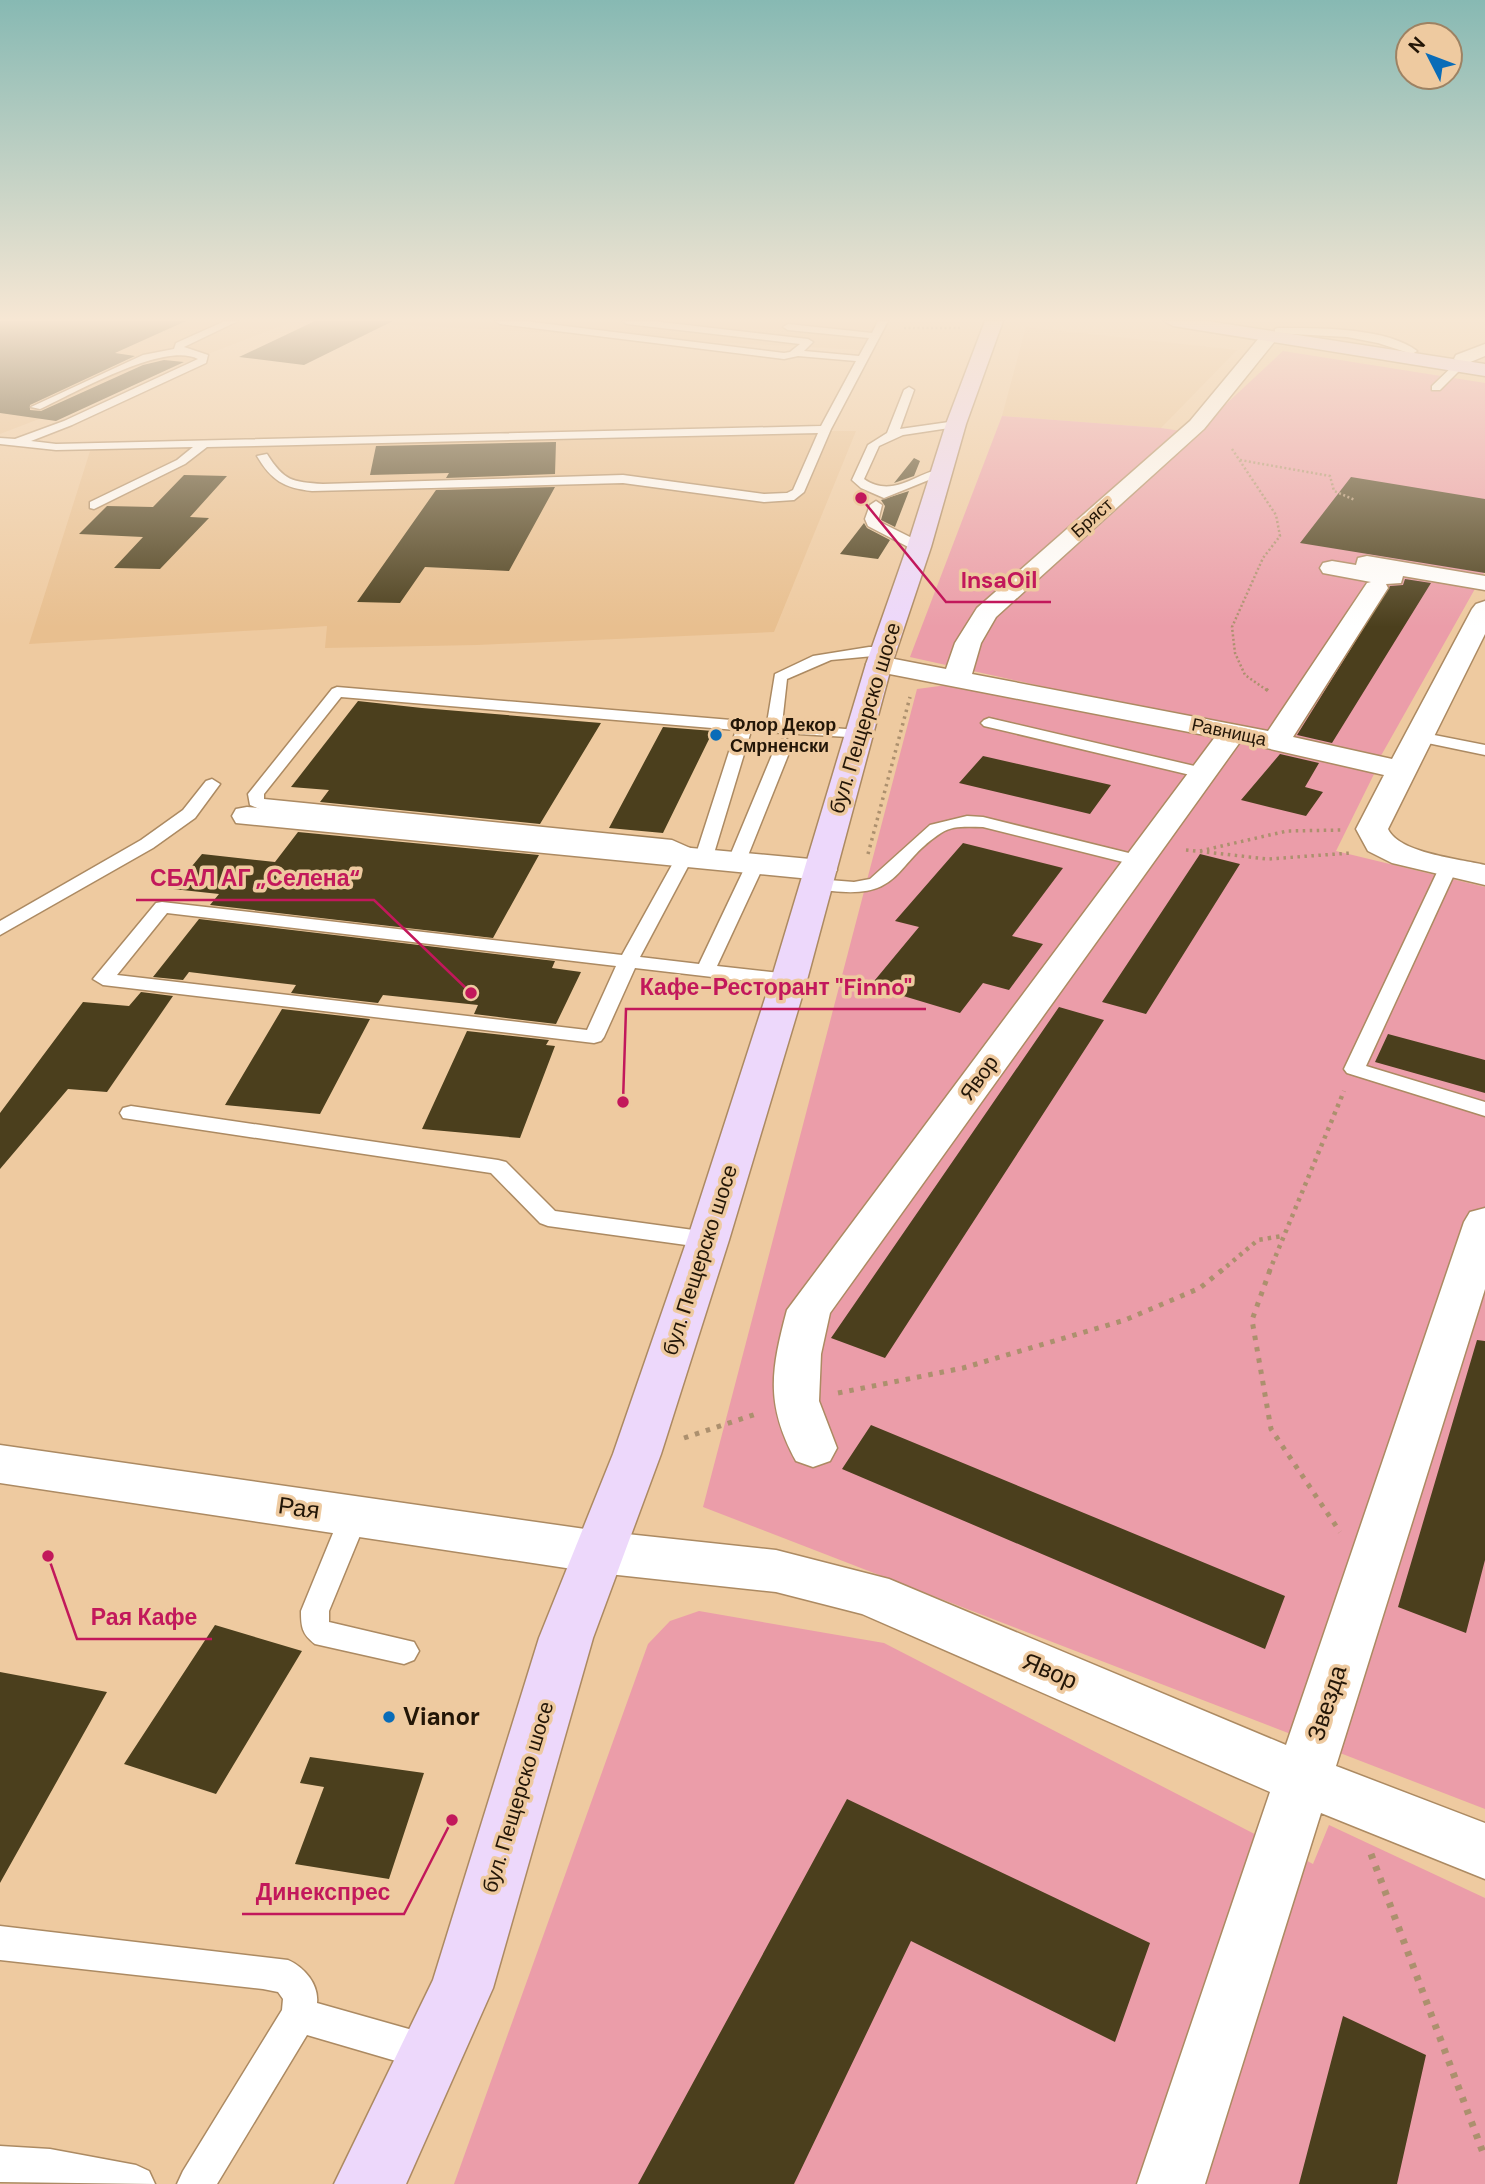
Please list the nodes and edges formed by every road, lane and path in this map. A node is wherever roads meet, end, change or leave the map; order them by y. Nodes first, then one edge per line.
1 (68, 423) edge
2 (828, 423) edge
3 (897, 423) edge
4 (1199, 423) edge
5 (956, 424) joint
6 (825, 429) junction
7 (892, 435) junction
8 (0, 441) edge
9 (15, 443) junction
10 (205, 443) junction
11 (1232, 449) dead end
12 (0, 450) edge
13 (263, 456) dead end
14 (1240, 460) junction
15 (940, 472) junction
16 (883, 497) junction
17 (1355, 500) dead end
18 (94, 505) dead end
19 (919, 547) junction
20 (1332, 568) dead end
21 (1376, 573) junction
22 (1485, 583) edge
23 (1442, 588) dead end
24 (1485, 609) edge
25 (881, 657) junction
26 (957, 678) junction
27 (1296, 710) junction
28 (989, 723) dead end
29 (745, 726) junction
30 (774, 728) junction
31 (1233, 732) junction
32 (858, 735) junction
33 (1419, 737) junction
34 (1275, 741) junction
35 (785, 743) dead end
36 (1485, 750) edge
37 (1401, 770) junction
38 (1203, 773) junction
39 (212, 784) dead end
40 (247, 816) dead end
41 (1380, 841) junction
42 (1196, 852) junction
43 (1145, 853) junction
44 (694, 859) junction
45 (745, 864) junction
46 (1449, 866) junction
47 (1485, 875) edge
48 (818, 877) junction
49 (0, 929) edge
50 (629, 959) junction
51 (706, 969) junction
52 (789, 980) junction
53 (1354, 1069) junction
54 (1485, 1109) edge
55 (131, 1113) dead end
56 (1485, 1222) edge
57 (1282, 1236) junction
58 (708, 1240) junction
59 (796, 1401) junction
60 (813, 1448) dead end
61 (637, 1454) junction
62 (0, 1464) edge
63 (354, 1516) junction
64 (599, 1552) junction
65 (1369, 1577) junction
66 (404, 1651) dead end
67 (1326, 1788) junction
68 (1485, 1851) edge
69 (0, 1943) edge
70 (299, 2015) junction
71 (432, 2053) junction
72 (1485, 2158) edge
73 (0, 2164) edge
74 (136, 2184) edge
75 (196, 2184) edge
76 (368, 2184) edge
77 (1171, 2184) edge

1 - 9 lane
2 - 6 lane
3 - 7 lane
4 - 26 street, Бряст
5 - 7 lane
5 - 15 main road, бул. Пещерско шосе
6 - 10 lane
6 - 13 lane
7 - 16 lane
8 - 9 lane
9 - 10 lane
9 - 12 lane
10 - 18 lane
11 - 14 path
14 - 17 path
14 - 27 path
15 - 16 lane
15 - 19 main road, бул. Пещерско шосе
16 - 19 lane
19 - 25 main road, бул. Пещерско шосе
20 - 21 street
21 - 22 street
21 - 23 street
21 - 27 street
24 - 33 street
25 - 26 street, Равнища
25 - 30 lane
25 - 32 main road, бул. Пещерско шосе
26 - 31 street, Равнища
27 - 34 street
28 - 38 lane
29 - 30 lane
29 - 44 lane
29 - 44 lane
30 - 32 lane
31 - 34 street, Равнища
31 - 38 street, Явор
32 - 48 main road, бул. Пещерско шосе
33 - 36 lane
33 - 37 street
34 - 37 street, Равнища
35 - 45 lane
37 - 41 street
38 - 43 street, Явор
39 - 49 lane
40 - 44 street
41 - 42 path
41 - 42 path
41 - 46 street
42 - 43 path
43 - 48 lane
43 - 59 street, Явор
44 - 45 street
44 - 50 lane
45 - 48 street
45 - 51 lane
46 - 47 street
46 - 53 lane
48 - 52 main road, бул. Пещерско шосе
50 - 50 lane
50 - 51 lane
51 - 52 lane
52 - 58 main road, бул. Пещерско шосе
53 - 54 lane
53 - 57 path
55 - 58 lane
56 - 65 street, Звезда
57 - 59 path
57 - 65 path
58 - 61 main road, бул. Пещерско шосе
59 - 60 street, Явор
59 - 61 path
61 - 64 main road, бул. Пещерско шосе
62 - 63 street, Рая
63 - 64 street, Рая
63 - 66 lane
64 - 67 street, Явор
64 - 71 main road, бул. Пещерско шосе
65 - 67 street, Звезда
67 - 68 street, Явор
67 - 72 path
67 - 77 street, Звезда
69 - 70 lane
70 - 71 lane
70 - 75 lane
71 - 76 main road, бул. Пещерско шосе
73 - 74 lane

